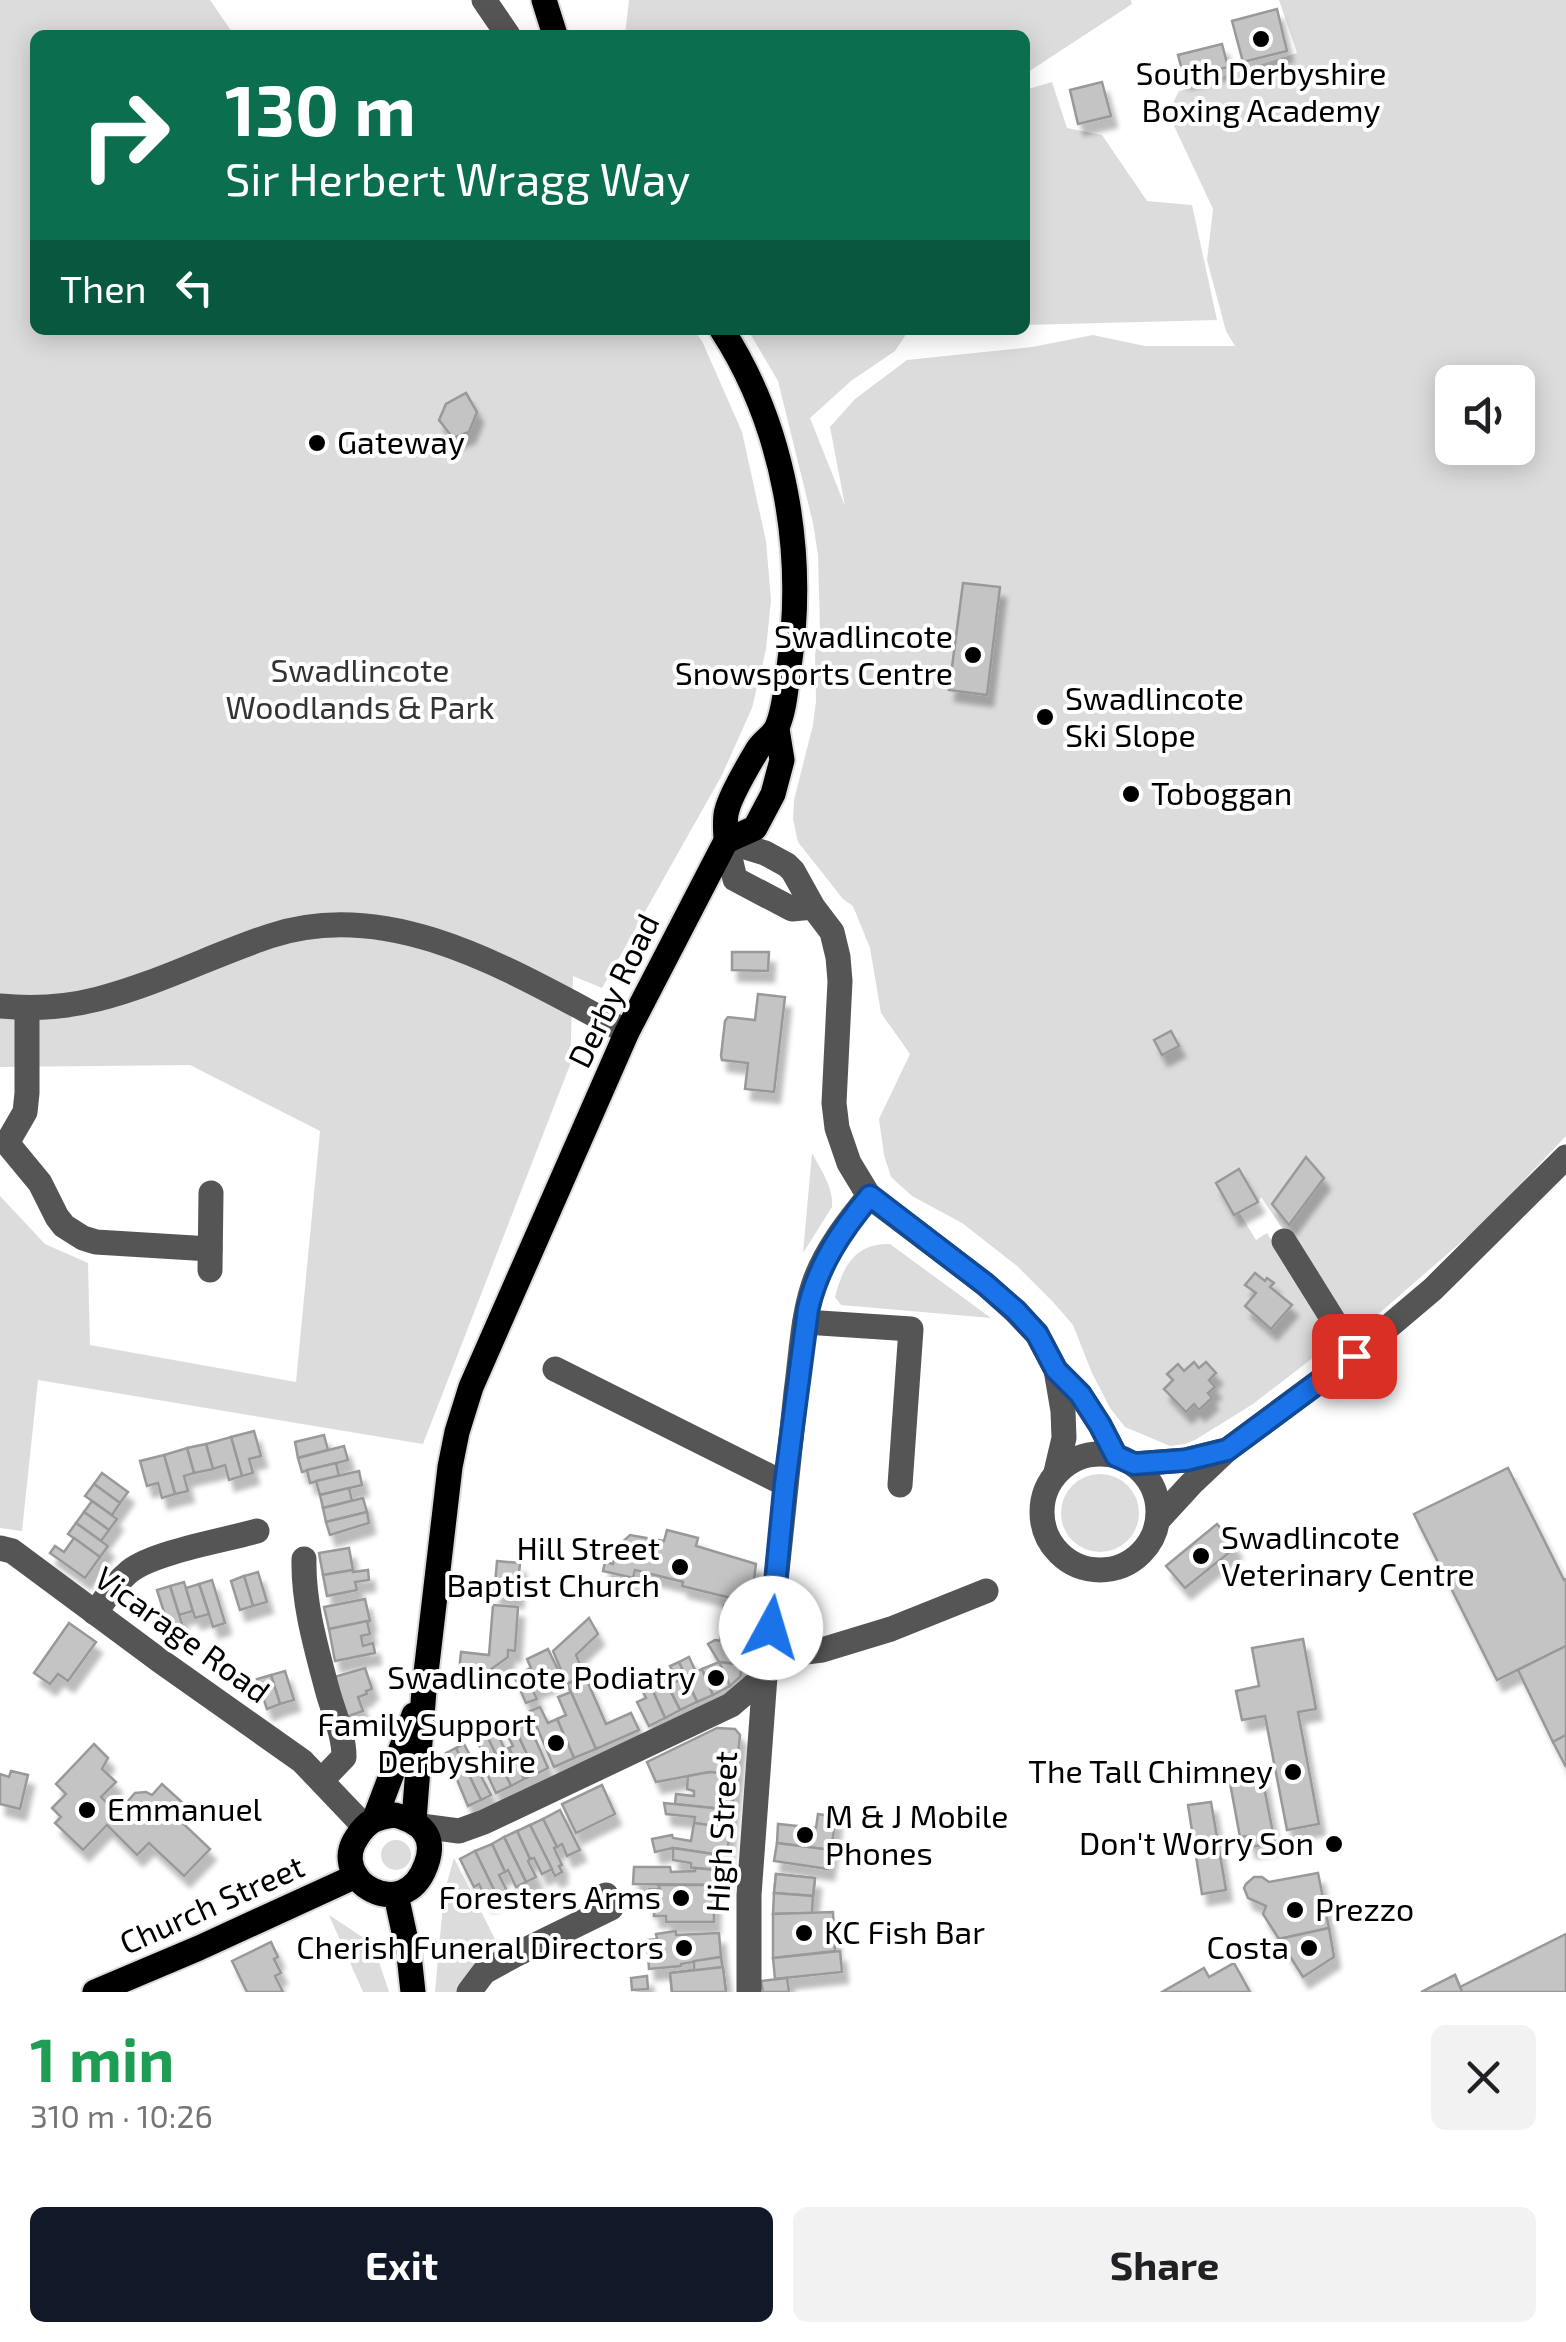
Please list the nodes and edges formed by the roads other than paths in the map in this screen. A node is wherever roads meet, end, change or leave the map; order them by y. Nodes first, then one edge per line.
1 (484, 0) edge
2 (544, 0) edge
3 (505, 30) edge
4 (553, 30) edge
5 (725, 335) edge
6 (726, 841) junction
7 (813, 907) junction
8 (0, 1006) edge
9 (26, 1008) junction
10 (627, 1032) junction
11 (4, 1146) edge
12 (1566, 1157) edge
13 (211, 1193) dead end
14 (870, 1196) junction
15 (1284, 1241) dead end
16 (805, 1322) junction
17 (1354, 1356) junction
18 (555, 1368) dead end
19 (1056, 1370) junction
20 (1227, 1450) junction
21 (1125, 1460) junction
22 (1056, 1472) junction
23 (785, 1484) junction
24 (900, 1485) dead end
25 (1158, 1520) junction
26 (258, 1532) dead end
27 (0, 1548) edge
28 (304, 1559) dead end
29 (986, 1591) dead end
30 (95, 1613) junction
31 (782, 1648) junction
32 (764, 1676) junction
33 (424, 1690) junction
34 (322, 1780) junction
35 (370, 1822) junction
36 (418, 1823) junction
37 (356, 1876) junction
38 (606, 1894) dead end
39 (396, 1895) junction
40 (95, 1992) edge
41 (412, 1992) edge
42 (469, 1992) edge
43 (749, 1992) edge

1 - 3 street
2 - 4 main road
5 - 6 main road, Derby Road
6 - 7 street
6 - 7 street
6 - 10 main road, Derby Road
7 - 14 street
8 - 9 street
9 - 10 street
9 - 11 street
10 - 33 main road, Derby Road
11 - 13 street
12 - 17 street
14 - 16 street
14 - 19 street
15 - 17 street
16 - 23 street
16 - 24 street
17 - 20 street
18 - 23 street
19 - 21 street
19 - 22 street
20 - 21 street
20 - 25 street
21 - 22 street
21 - 25 street
22 - 25 street
23 - 31 street
26 - 30 street
27 - 30 street, Vicarage Road
28 - 34 street, Vicarage Road
29 - 31 street
30 - 34 street, Vicarage Road
31 - 32 street
32 - 36 street
32 - 43 street, High Street
33 - 35 main road, Derby Road
33 - 36 main road, Derby Road
34 - 35 street, Vicarage Road
35 - 36 main road
35 - 37 main road
36 - 39 main road
37 - 39 main road
37 - 40 main road, Church Street
38 - 42 street
39 - 41 main road

